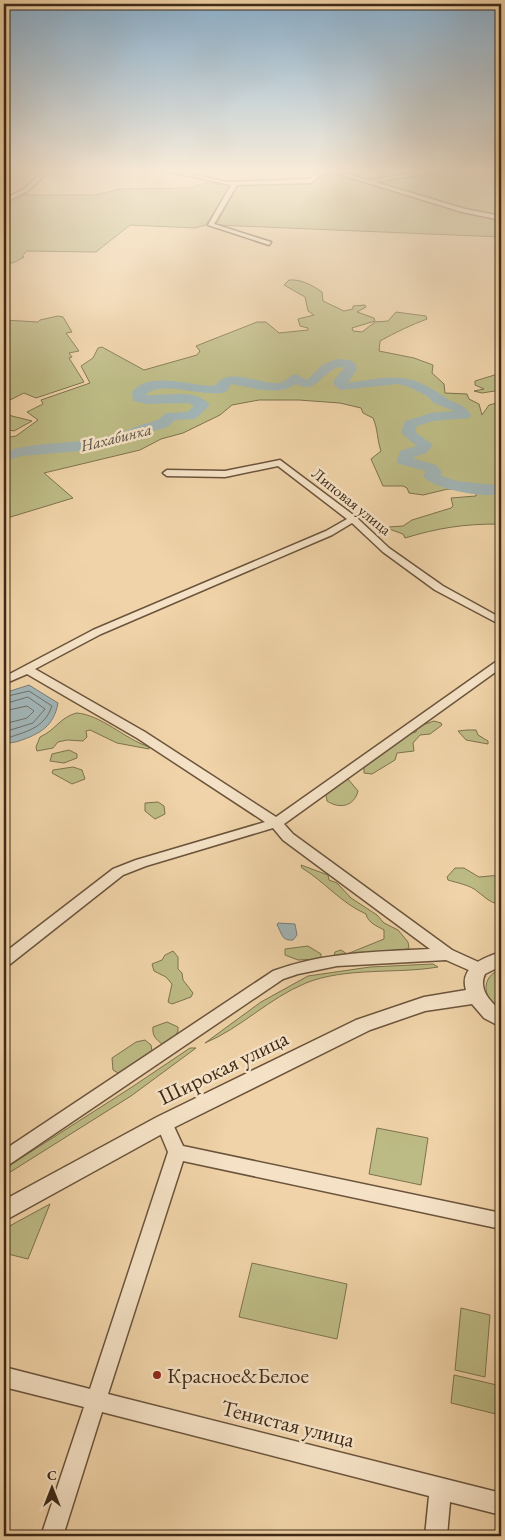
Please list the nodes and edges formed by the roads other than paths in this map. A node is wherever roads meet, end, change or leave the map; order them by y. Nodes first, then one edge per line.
1 (167, 473) dead end
2 (353, 519) junction
3 (501, 622) edge
4 (501, 663) edge
5 (27, 668) junction
6 (4, 681) edge
7 (276, 823) junction
8 (447, 954) junction
9 (501, 959) edge
10 (4, 960) edge
11 (480, 969) junction
12 (475, 996) junction
13 (501, 1020) edge
14 (164, 1123) junction
15 (177, 1152) junction
16 (4, 1159) edge
17 (4, 1211) edge
18 (501, 1221) edge
19 (4, 1377) edge
20 (96, 1400) junction
21 (441, 1488) junction
22 (501, 1504) edge
23 (52, 1536) edge
24 (436, 1536) edge

1 - 2 street, Липовая улица
2 - 3 street, Липовая улица
2 - 5 street
4 - 7 street
5 - 6 street
5 - 7 street
7 - 8 street
7 - 10 street
8 - 11 street
8 - 16 street
9 - 11 street
11 - 12 street
12 - 13 street
12 - 14 street, Широкая улица
14 - 15 street
14 - 17 street, Широкая улица
15 - 18 street
15 - 20 street
19 - 20 street, Тенистая улица
20 - 21 street, Тенистая улица
20 - 23 street
21 - 22 street, Тенистая улица
21 - 24 street

